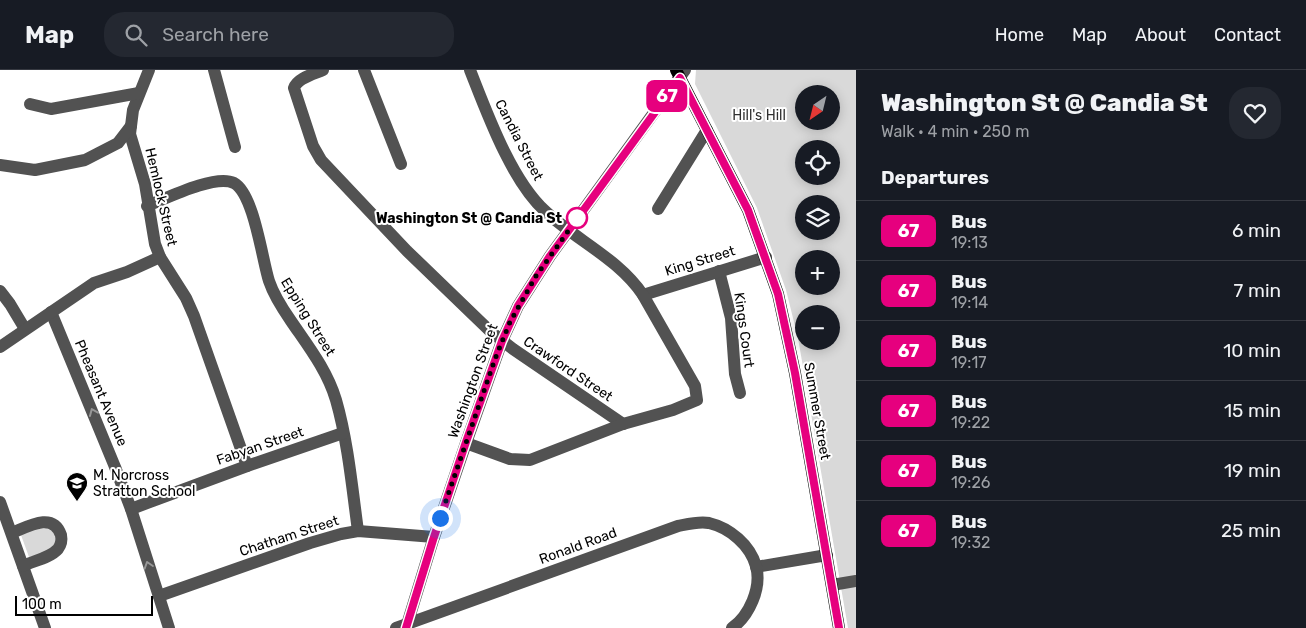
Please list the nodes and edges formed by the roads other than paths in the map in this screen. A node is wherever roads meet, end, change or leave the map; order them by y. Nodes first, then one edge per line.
1 (149, 70) edge
2 (214, 70) edge
3 (324, 70) edge
4 (364, 70) edge
5 (470, 70) edge
6 (680, 73) edge
7 (139, 93) junction
8 (30, 104) dead end
9 (131, 126) junction
10 (707, 130) junction
11 (235, 147) dead end
12 (401, 164) dead end
13 (0, 165) edge
14 (148, 206) junction
15 (658, 209) dead end
16 (568, 230) junction
17 (160, 256) junction
18 (766, 256) junction
19 (719, 272) junction
20 (0, 291) edge
21 (644, 295) junction
22 (51, 312) junction
23 (25, 330) junction
24 (502, 341) junction
25 (0, 347) edge
26 (740, 393) dead end
27 (623, 424) junction
28 (343, 434) junction
29 (466, 442) junction
30 (247, 466) junction
31 (0, 502) edge
32 (131, 509) junction
33 (358, 531) junction
34 (12, 533) junction
35 (434, 537) junction
36 (827, 554) junction
37 (23, 566) junction
38 (756, 567) junction
39 (856, 581) edge
40 (832, 585) junction
41 (159, 596) junction
42 (403, 627) edge
43 (45, 628) edge
44 (169, 628) edge
45 (732, 628) edge
46 (839, 628) edge

1 - 7 street, Hemlock Street
2 - 11 street
3 - 24 street, Crawford Street
4 - 12 street
5 - 16 street, Candia Street
6 - 10 main road, Summer Street
6 - 16 street, Washington Street
7 - 8 street
7 - 9 street, Hemlock Street
9 - 13 street
9 - 14 street, Hemlock Street
10 - 15 street
10 - 18 main road, Summer Street
14 - 17 street, Hemlock Street
14 - 28 street, Epping Street
16 - 21 street, Candia Street
16 - 24 street, Washington Street
17 - 22 street
17 - 30 street, Hemlock Street
18 - 19 street, King Street
18 - 36 main road, Summer Street
19 - 21 street, King Street
19 - 26 street, Kings Court
20 - 23 street
21 - 27 street, Candia Street
22 - 23 street
32 -> 22 street, Pheasant Avenue
23 - 25 street
24 - 27 street, Crawford Street
24 - 29 street, Washington Street
27 - 29 street
28 - 30 street, Fabyan Street
28 - 33 street, Epping Street
29 - 35 street, Washington Street
30 - 32 street, Fabyan Street
31 - 34 street
41 -> 32 street, Pheasant Avenue
33 - 35 street, Chatham Street
33 - 41 street, Chatham Street
34 - 37 street
34 - 37 street
35 - 42 street, Washington Street
36 - 38 street
36 - 40 main road, Summer Street
37 - 43 street
38 - 42 street, Ronald Road
38 - 45 street
39 - 40 street
40 - 46 main road, Summer Street
41 - 44 street, Pheasant Avenue

